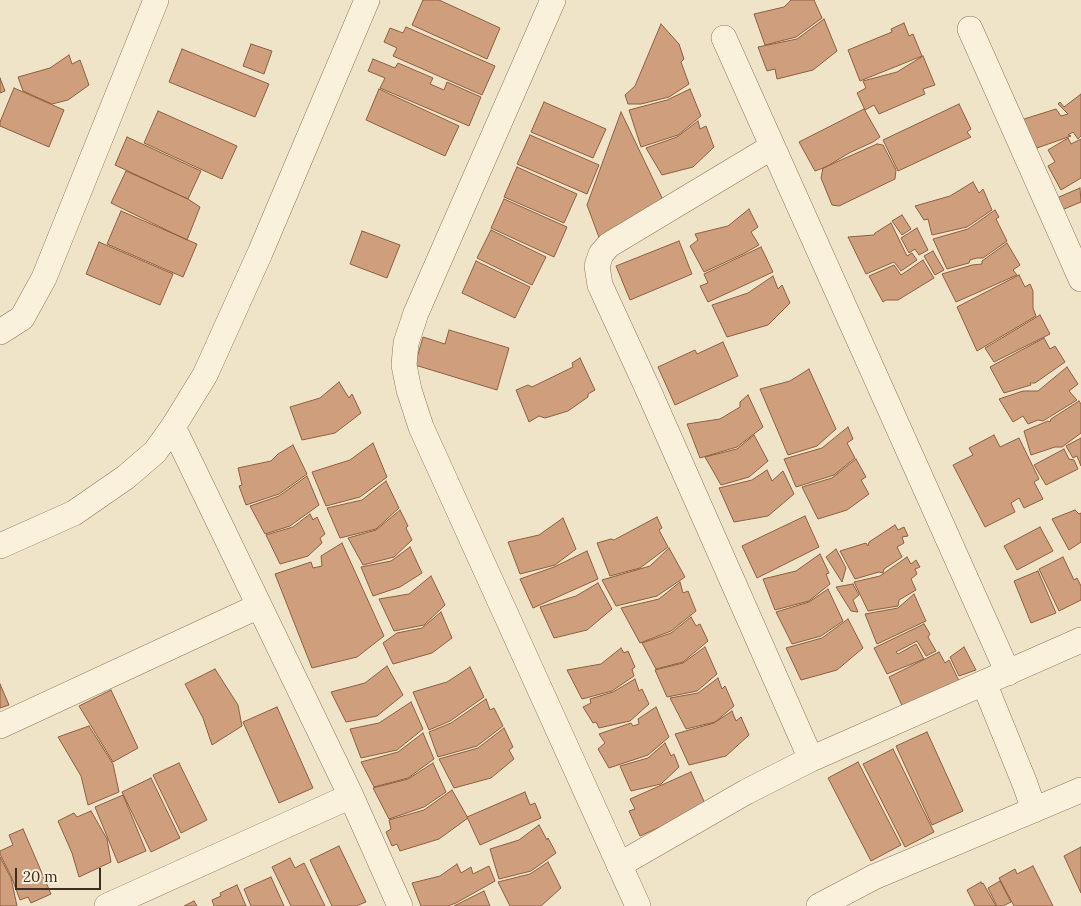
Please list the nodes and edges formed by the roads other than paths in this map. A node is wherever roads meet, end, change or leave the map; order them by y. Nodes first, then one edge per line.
1 (156, 0) edge
2 (367, 0) edge
3 (553, 0) edge
4 (970, 29) dead end
5 (724, 38) dead end
6 (772, 147) junction
7 (1081, 279) edge
8 (0, 332) edge
9 (173, 428) junction
10 (0, 546) edge
11 (260, 606) junction
12 (1078, 648) edge
13 (1008, 673) junction
14 (984, 683) junction
15 (0, 726) edge
16 (811, 759) junction
17 (1081, 790) edge
18 (352, 796) junction
19 (1034, 810) junction
20 (619, 865) junction
21 (107, 906) edge
22 (400, 906) edge
23 (638, 906) edge
24 (819, 906) edge

1 - 8 street
2 - 9 street
3 - 20 street
4 - 7 street
5 - 6 street
6 - 13 street
6 - 16 street
9 - 10 street
9 - 11 street
11 - 15 street
11 - 18 street
12 - 13 street
13 - 14 street
14 - 16 street
14 - 19 street
16 - 20 street
17 - 19 street
18 - 21 street
18 - 22 street
19 - 24 street
20 - 23 street

